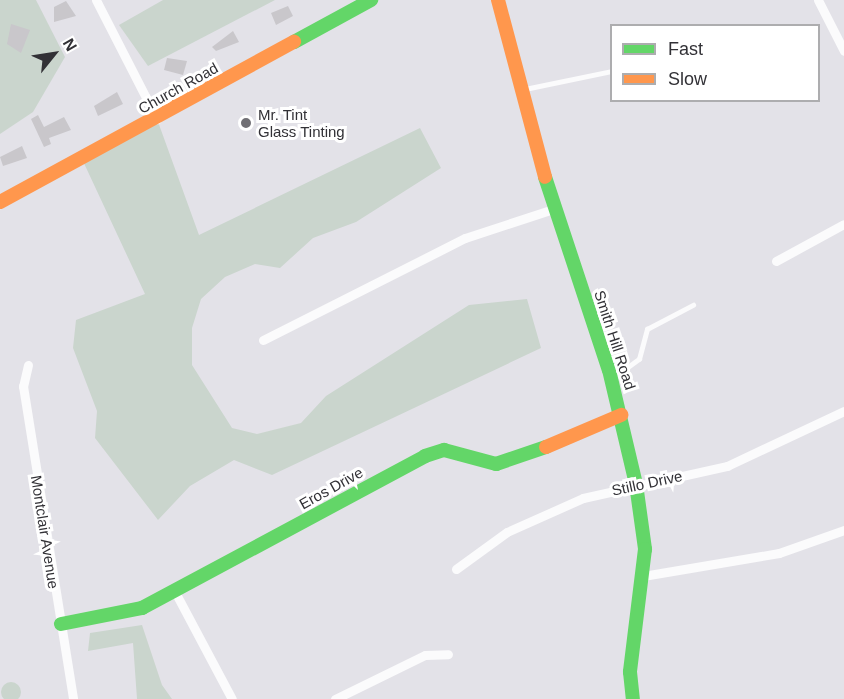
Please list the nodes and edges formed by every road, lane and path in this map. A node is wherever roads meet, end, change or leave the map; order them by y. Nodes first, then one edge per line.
1 (96, 0) edge
2 (371, 0) edge
3 (498, 0) edge
4 (818, 0) edge
5 (844, 51) edge
6 (610, 71) edge
7 (518, 90) junction
8 (157, 119) junction
9 (0, 202) edge
10 (553, 209) junction
11 (844, 224) edge
12 (776, 261) dead end
13 (693, 305) dead end
14 (263, 340) dead end
15 (28, 365) dead end
16 (611, 378) junction
17 (844, 411) edge
18 (621, 416) junction
19 (636, 484) junction
20 (844, 530) edge
21 (456, 569) dead end
22 (644, 576) junction
23 (174, 590) junction
24 (61, 624) junction
25 (448, 654) dead end
26 (73, 699) edge
27 (232, 699) edge
28 (335, 699) edge
29 (633, 699) edge

1 - 8 street
2 - 8 street, Church Road
3 - 7 street, Smith Hill Road
4 - 5 street
6 - 7 lane
7 - 10 street, Smith Hill Road
8 - 9 street, Church Road
10 - 14 street
10 - 16 street, Smith Hill Road
11 - 12 street
13 - 16 lane
15 - 24 street, Montclair Avenue
16 - 18 street, Smith Hill Road
17 - 19 street, Stillo Drive
18 - 19 street, Smith Hill Road
18 - 23 street, Eros Drive
19 - 21 street, Stillo Drive
19 - 22 street, Smith Hill Road
20 - 22 street
22 - 29 street, Smith Hill Road
23 - 24 street, Eros Drive
23 - 27 street
24 - 26 street, Montclair Avenue
25 - 28 street

